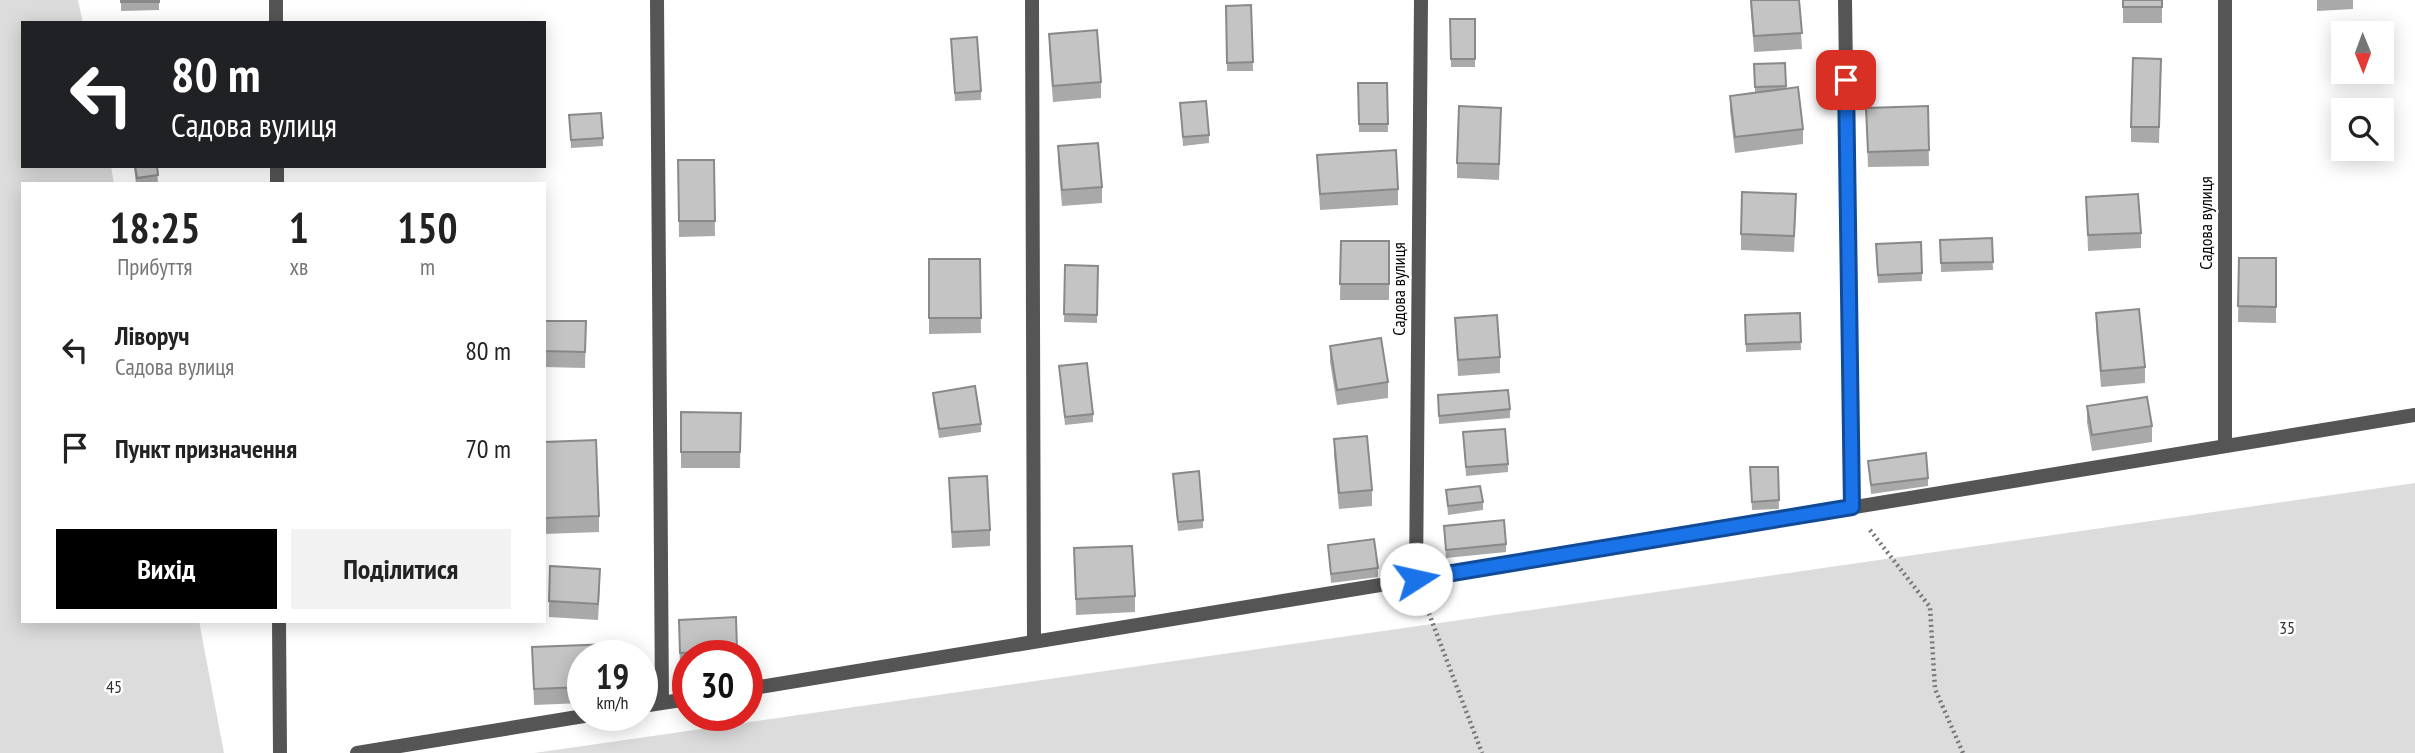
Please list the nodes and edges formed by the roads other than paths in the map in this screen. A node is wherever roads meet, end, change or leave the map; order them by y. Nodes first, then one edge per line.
1 (276, 0) edge
2 (657, 0) edge
3 (1032, 0) edge
4 (1421, 0) edge
5 (1844, 0) edge
6 (2225, 0) edge
7 (276, 21) edge
8 (2415, 415) edge
9 (2225, 446) junction
10 (1852, 507) junction
11 (1416, 579) junction
12 (279, 623) edge
13 (1034, 642) junction
14 (763, 686) edge
15 (672, 701) edge
16 (662, 703) junction
17 (658, 704) edge
18 (567, 719) edge
19 (280, 753) edge
20 (357, 753) edge

1 - 7 street
2 - 16 street
3 - 13 street
4 - 11 street, Садова вулиця
5 - 10 street
6 - 9 street, Садова вулиця
8 - 9 street
9 - 10 street
10 - 11 street
11 - 13 street
12 - 19 street
13 - 14 street
15 - 16 street
16 - 17 street
18 - 20 street

